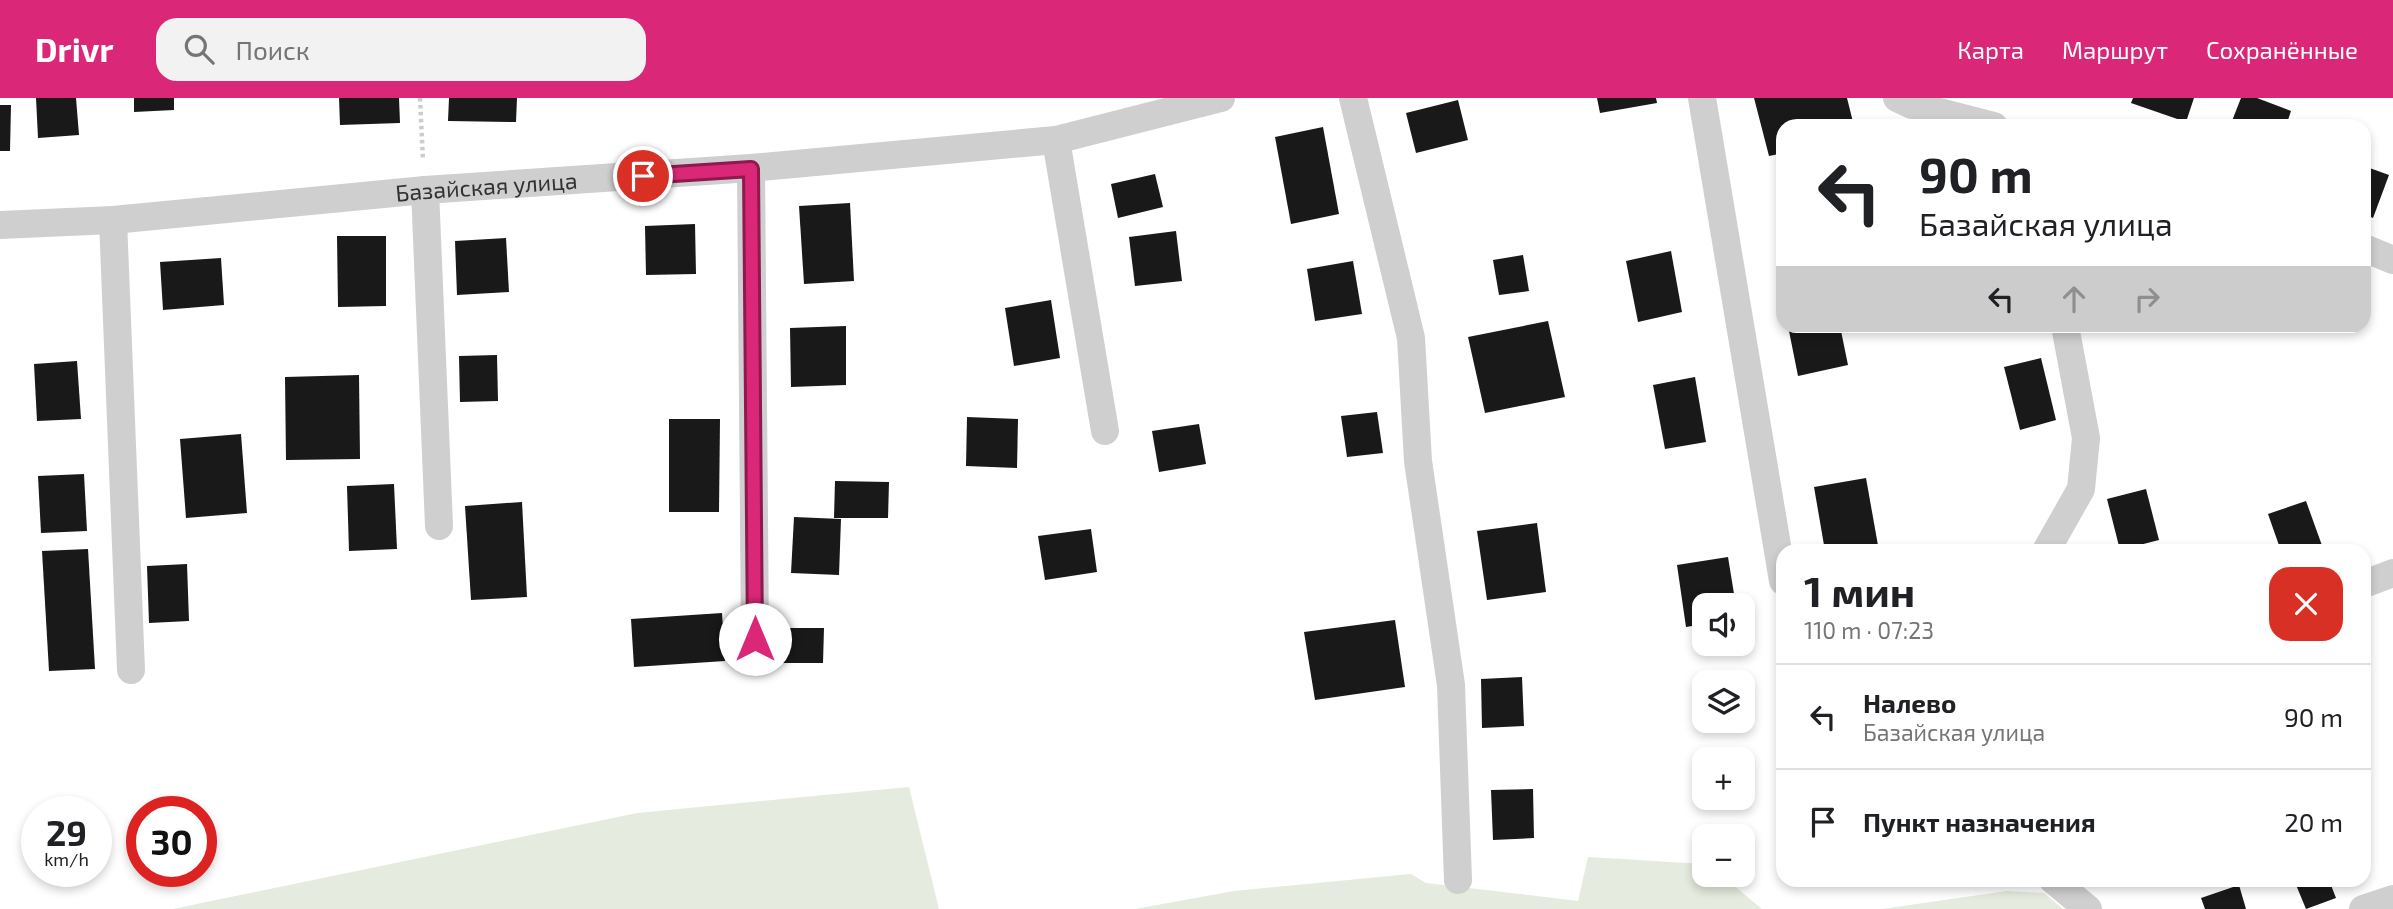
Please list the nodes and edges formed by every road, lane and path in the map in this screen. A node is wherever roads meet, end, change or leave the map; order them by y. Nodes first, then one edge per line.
1 (420, 98) edge
2 (1221, 98) edge
3 (1353, 98) edge
4 (1702, 98) edge
5 (1897, 98) edge
6 (1967, 119) edge
7 (1056, 140) junction
8 (751, 169) junction
9 (425, 190) junction
10 (113, 220) junction
11 (0, 225) edge
12 (2371, 251) edge
13 (2393, 260) edge
14 (2066, 333) edge
15 (1105, 431) dead end
16 (439, 526) dead end
17 (1777, 544) edge
18 (2050, 544) edge
19 (2393, 573) edge
20 (2371, 581) edge
21 (755, 639) dead end
22 (131, 670) dead end
23 (1458, 880) dead end
24 (2061, 887) edge
25 (2393, 899) edge
26 (2088, 909) edge
27 (2363, 909) edge

1 - 9 path
2 - 7 street, Базайская улица
3 - 23 street
4 - 17 street
5 - 6 street
7 - 8 street, Базайская улица
7 - 15 street
8 - 9 street, Базайская улица
8 - 21 street
9 - 10 street, Базайская улица
9 - 16 street
10 - 11 street, Базайская улица
10 - 22 street
12 - 13 street
14 - 18 street
19 - 20 street
24 - 26 street
25 - 27 street

